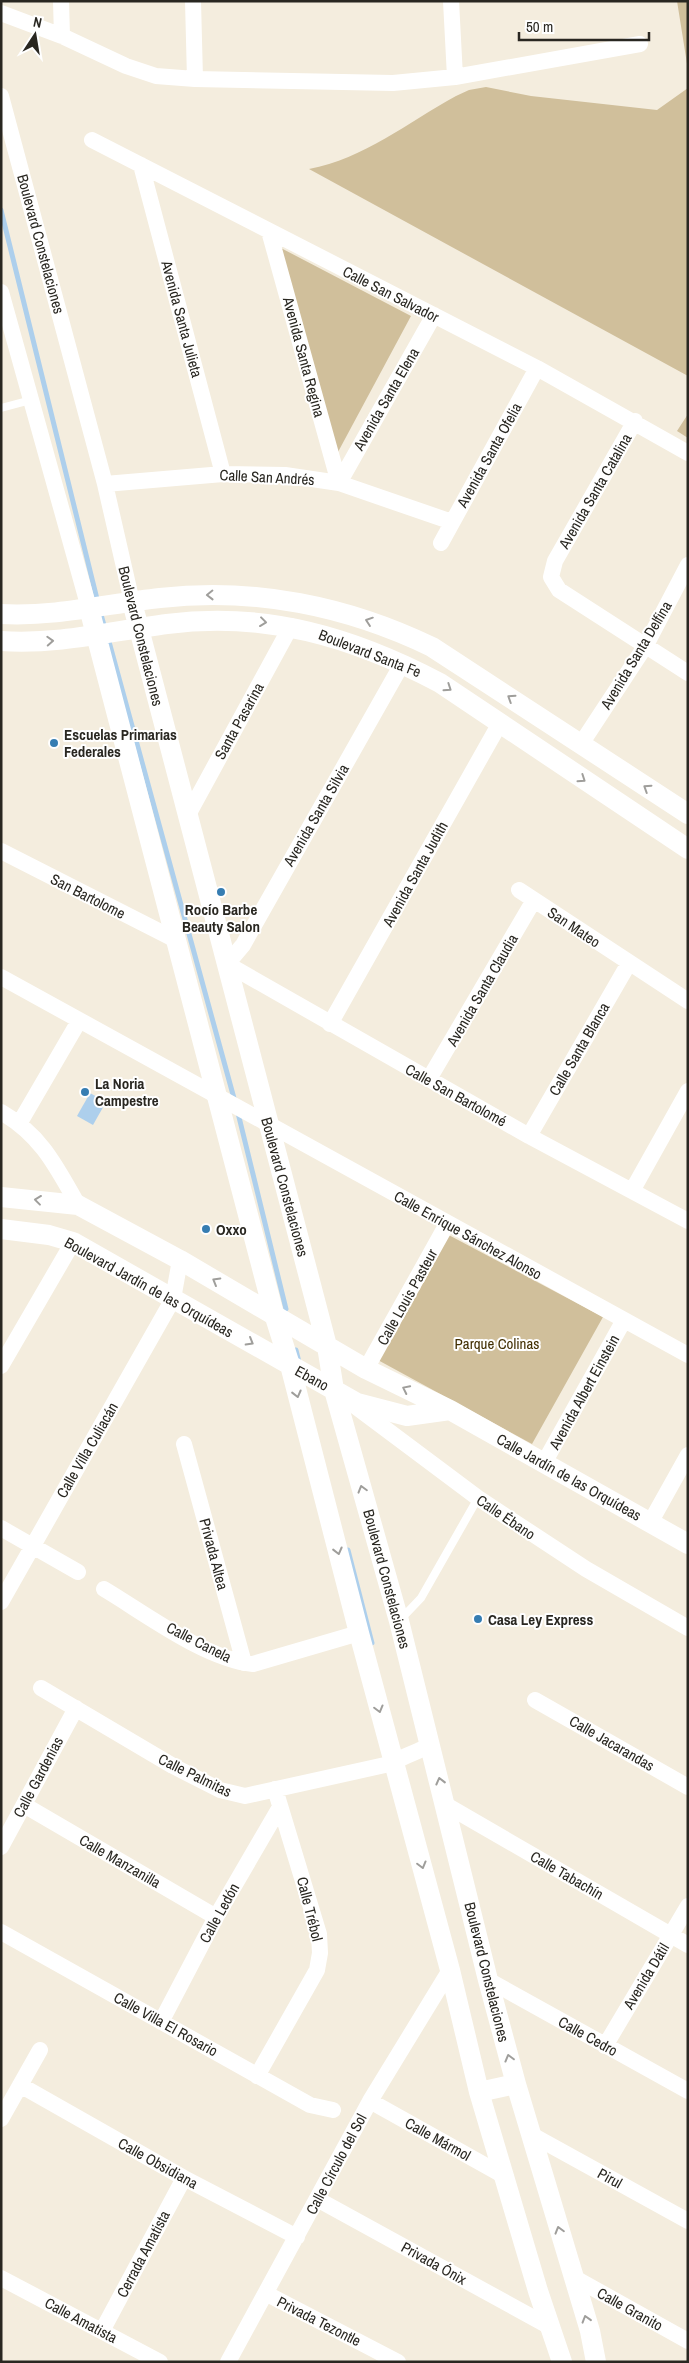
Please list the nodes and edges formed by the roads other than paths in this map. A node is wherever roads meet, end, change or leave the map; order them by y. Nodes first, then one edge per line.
1 (62, 1) edge
2 (193, 1) edge
3 (451, 1) edge
4 (1, 12) edge
5 (62, 36) junction
6 (640, 44) dead end
7 (455, 77) junction
8 (195, 79) junction
9 (1, 96) edge
10 (92, 140) dead end
11 (141, 165) junction
12 (269, 232) junction
13 (1, 292) edge
14 (434, 315) junction
15 (536, 368) junction
16 (31, 400) junction
17 (1, 408) edge
18 (635, 421) junction
19 (688, 453) edge
20 (223, 474) junction
21 (339, 483) junction
22 (105, 484) junction
23 (452, 522) junction
24 (441, 543) dead end
25 (688, 565) edge
26 (125, 603) junction
27 (93, 608) junction
28 (1, 614) edge
29 (291, 626) junction
30 (133, 629) junction
31 (100, 635) junction
32 (1, 641) edge
33 (646, 645) junction
34 (402, 664) junction
35 (688, 672) edge
36 (500, 723) junction
37 (581, 744) junction
38 (688, 814) edge
39 (188, 815) junction
40 (688, 850) edge
41 (1, 851) edge
42 (519, 890) dead end
43 (534, 900) junction
44 (176, 940) junction
45 (629, 963) junction
46 (227, 964) junction
47 (1, 977) edge
48 (688, 1001) edge
49 (79, 1021) junction
50 (330, 1024) junction
51 (429, 1079) junction
52 (688, 1092) edge
53 (223, 1099) junction
54 (1, 1112) edge
55 (268, 1123) junction
56 (19, 1124) junction
57 (529, 1136) junction
58 (632, 1191) junction
59 (1, 1197) edge
60 (78, 1205) junction
61 (688, 1222) edge
62 (447, 1224) junction
63 (1, 1229) edge
64 (73, 1242) junction
65 (180, 1260) junction
66 (173, 1299) junction
67 (274, 1314) junction
68 (624, 1320) junction
69 (327, 1346) junction
70 (688, 1355) edge
71 (290, 1365) junction
72 (1, 1366) edge
73 (366, 1369) junction
74 (334, 1390) junction
75 (450, 1410) junction
76 (184, 1444) dead end
77 (688, 1455) edge
78 (544, 1463) junction
79 (478, 1498) junction
80 (650, 1522) junction
81 (1, 1528) edge
82 (688, 1544) edge
83 (33, 1546) junction
84 (78, 1572) dead end
85 (104, 1589) dead end
86 (1, 1602) edge
87 (399, 1621) junction
88 (688, 1628) edge
89 (359, 1633) junction
90 (244, 1663) junction
91 (41, 1688) dead end
92 (535, 1700) dead end
93 (76, 1708) junction
94 (426, 1748) junction
95 (397, 1761) junction
96 (688, 1787) edge
97 (275, 1789) junction
98 (24, 1805) junction
99 (446, 1805) junction
100 (280, 1807) junction
101 (1, 1846) edge
102 (688, 1906) edge
103 (216, 1917) junction
104 (1, 1932) edge
105 (670, 1935) junction
106 (688, 1945) edge
107 (450, 1970) junction
108 (488, 1980) junction
109 (161, 2022) junction
110 (605, 2046) junction
111 (40, 2050) dead end
112 (257, 2076) junction
113 (516, 2084) junction
114 (20, 2085) junction
115 (688, 2091) edge
116 (479, 2092) junction
117 (370, 2101) junction
118 (333, 2110) dead end
119 (1, 2119) edge
120 (532, 2135) junction
121 (506, 2177) junction
122 (184, 2178) junction
123 (317, 2199) junction
124 (688, 2221) edge
125 (297, 2237) junction
126 (573, 2277) junction
127 (1, 2278) edge
128 (267, 2294) junction
129 (552, 2328) junction
130 (102, 2331) junction
131 (688, 2341) edge
132 (160, 2362) edge
133 (228, 2362) edge
134 (398, 2362) edge
135 (562, 2362) edge
136 (596, 2362) edge

1 - 5 street
2 - 8 street
3 - 7 street
4 - 5 street
5 - 8 street
6 - 7 street
7 - 8 street
9 - 22 street, Boulevard Constelaciones
10 - 11 street, Calle San Salvador
11 - 12 street, Calle San Salvador
11 - 20 street, Avenida Santa Julieta
12 - 14 street, Calle San Salvador
12 - 21 street, Avenida Santa Regina
13 - 16 street
14 - 15 street, Calle San Salvador
14 - 21 street, Avenida Santa Elena
15 - 18 street, Calle San Salvador
15 - 23 street, Avenida Santa Ofelia
16 - 17 lane
16 - 27 street
18 - 19 street, Calle San Salvador
18 - 33 street, Avenida Santa Catalina
20 - 21 street, Calle San Andrés
20 - 22 street, Calle San Andrés
21 - 23 street, Calle San Andrés
22 - 26 street, Boulevard Constelaciones
23 - 24 street, Avenida Santa Ofelia
25 - 33 street, Avenida Santa Delfina
26 - 27 street, Boulevard Santa Fe
26 - 30 street, Boulevard Constelaciones
37 -> 26 street, Boulevard Santa Fe
27 - 28 street, Boulevard Santa Fe
27 - 31 street
30 -> 29 street, Boulevard Santa Fe
29 - 34 street, Boulevard Santa Fe
29 - 39 street, Santa Pasarina
30 - 31 street, Boulevard Santa Fe
30 - 39 street, Boulevard Constelaciones
32 -> 31 street, Boulevard Santa Fe
31 - 44 street
33 - 35 street
33 - 37 street, Avenida Santa Delfina
34 -> 36 street, Boulevard Santa Fe
34 - 46 street, Avenida Santa Silvia
36 -> 40 street, Boulevard Santa Fe
36 - 50 street, Avenida Santa Judith
38 -> 37 street, Boulevard Santa Fe
39 - 46 street, Boulevard Constelaciones
41 - 44 street, San Bartolome
42 - 43 street, San Mateo
43 - 45 street, San Mateo
43 - 51 street, Avenida Santa Claudia
44 - 53 street
45 - 48 street, San Mateo
45 - 57 street, Calle Santa Blanca
46 - 50 street, Calle San Bartolomé
46 - 55 street, Boulevard Constelaciones
47 - 49 street
49 - 53 street
49 - 56 street
50 - 51 street, Calle San Bartolomé
51 - 57 street, Calle San Bartolomé
52 - 58 street
53 - 55 street, Calle Enrique Sánchez Alonso
53 - 67 street
54 - 56 street
55 - 62 street, Calle Enrique Sánchez Alonso
55 - 69 street, Boulevard Constelaciones
56 - 60 street
57 - 58 street, Calle San Bartolomé
58 - 61 street, Calle San Bartolomé
60 -> 59 street
60 - 65 street
62 - 68 street, Calle Enrique Sánchez Alonso
62 - 73 street, Calle Louis Pasteur
63 - 64 street, Boulevard Jardín de las Orquídeas
64 - 66 street, Boulevard Jardín de las Orquídeas
64 - 72 street
65 - 66 street, Calle Villa Culiacán
67 -> 65 street
66 -> 71 street, Boulevard Jardín de las Orquídeas
66 - 83 street, Calle Villa Culiacán
67 - 69 street, Calle Jardín de las Orquídeas
67 - 71 street
68 - 70 street, Calle Enrique Sánchez Alonso
68 - 78 street, Avenida Albert Einstein
69 - 73 street, Calle Jardín de las Orquídeas
69 - 74 street, Boulevard Constelaciones
71 - 74 street, Ebano
71 -> 89 street
75 -> 73 street, Calle Jardín de las Orquídeas
74 - 75 street
74 - 79 street, Calle Ébano
87 -> 74 street, Boulevard Constelaciones
75 - 78 street, Calle Jardín de las Orquídeas
76 - 90 street, Privada Altea
77 - 80 street
78 - 80 street, Calle Jardín de las Orquídeas
79 - 87 lane
79 - 88 street, Calle Ébano
80 - 82 street, Calle Jardín de las Orquídeas
81 - 83 street
83 - 84 street
83 - 86 street, Calle Villa Culiacán
85 - 90 street, Calle Canela
87 - 94 street, Boulevard Constelaciones
89 - 90 street, Calle Canela
89 -> 95 street
91 - 93 street, Calle Palmitas
92 - 96 street, Calle Jacarandas
93 - 97 street, Calle Palmitas
93 - 98 street, Calle Gardenias
94 - 95 street, Calle Palmitas
99 -> 94 street, Boulevard Constelaciones
95 - 97 street, Calle Palmitas
95 -> 107 street
97 - 100 street, Calle Trébol
98 - 101 street, Calle Gardenias
98 - 103 street, Calle Manzanilla
99 - 105 street, Calle Tabachín
99 - 108 street, Boulevard Constelaciones
100 - 103 street, Calle Ledón
100 - 112 street, Calle Trébol
102 - 105 street, Avenida Dátil
103 - 109 street, Calle Ledón
104 - 109 street, Calle Villa El Rosario
105 - 106 street, Calle Tabachín
105 - 110 street, Avenida Dátil
107 - 116 street
107 - 117 street, Calle Círculo del Sol
108 - 110 street, Calle Cedro
113 -> 108 street, Boulevard Constelaciones
109 - 112 street, Calle Villa El Rosario
110 - 115 street, Calle Cedro
111 - 114 street
112 - 118 street, Calle Villa El Rosario
113 - 116 street
113 - 120 street, Boulevard Constelaciones
114 - 119 street
114 - 122 street, Calle Obsidiana
116 - 121 street
117 - 121 street, Calle Mármol
117 - 123 street, Calle Círculo del Sol
120 - 124 street, Pirul
126 -> 120 street, Boulevard Constelaciones
121 - 129 street
122 - 125 street, Calle Obsidiana
122 - 130 street, Cerrada Amatista
123 - 125 street, Calle Círculo del Sol
123 - 129 street, Privada Ónix
125 - 128 street, Calle Círculo del Sol
126 - 131 street, Calle Granito
136 -> 126 street, Boulevard Constelaciones
127 - 130 street, Calle Amatista
128 - 133 street, Calle Círculo del Sol
128 - 134 street, Privada Tezontle
129 - 135 street
130 - 132 street, Calle Amatista

